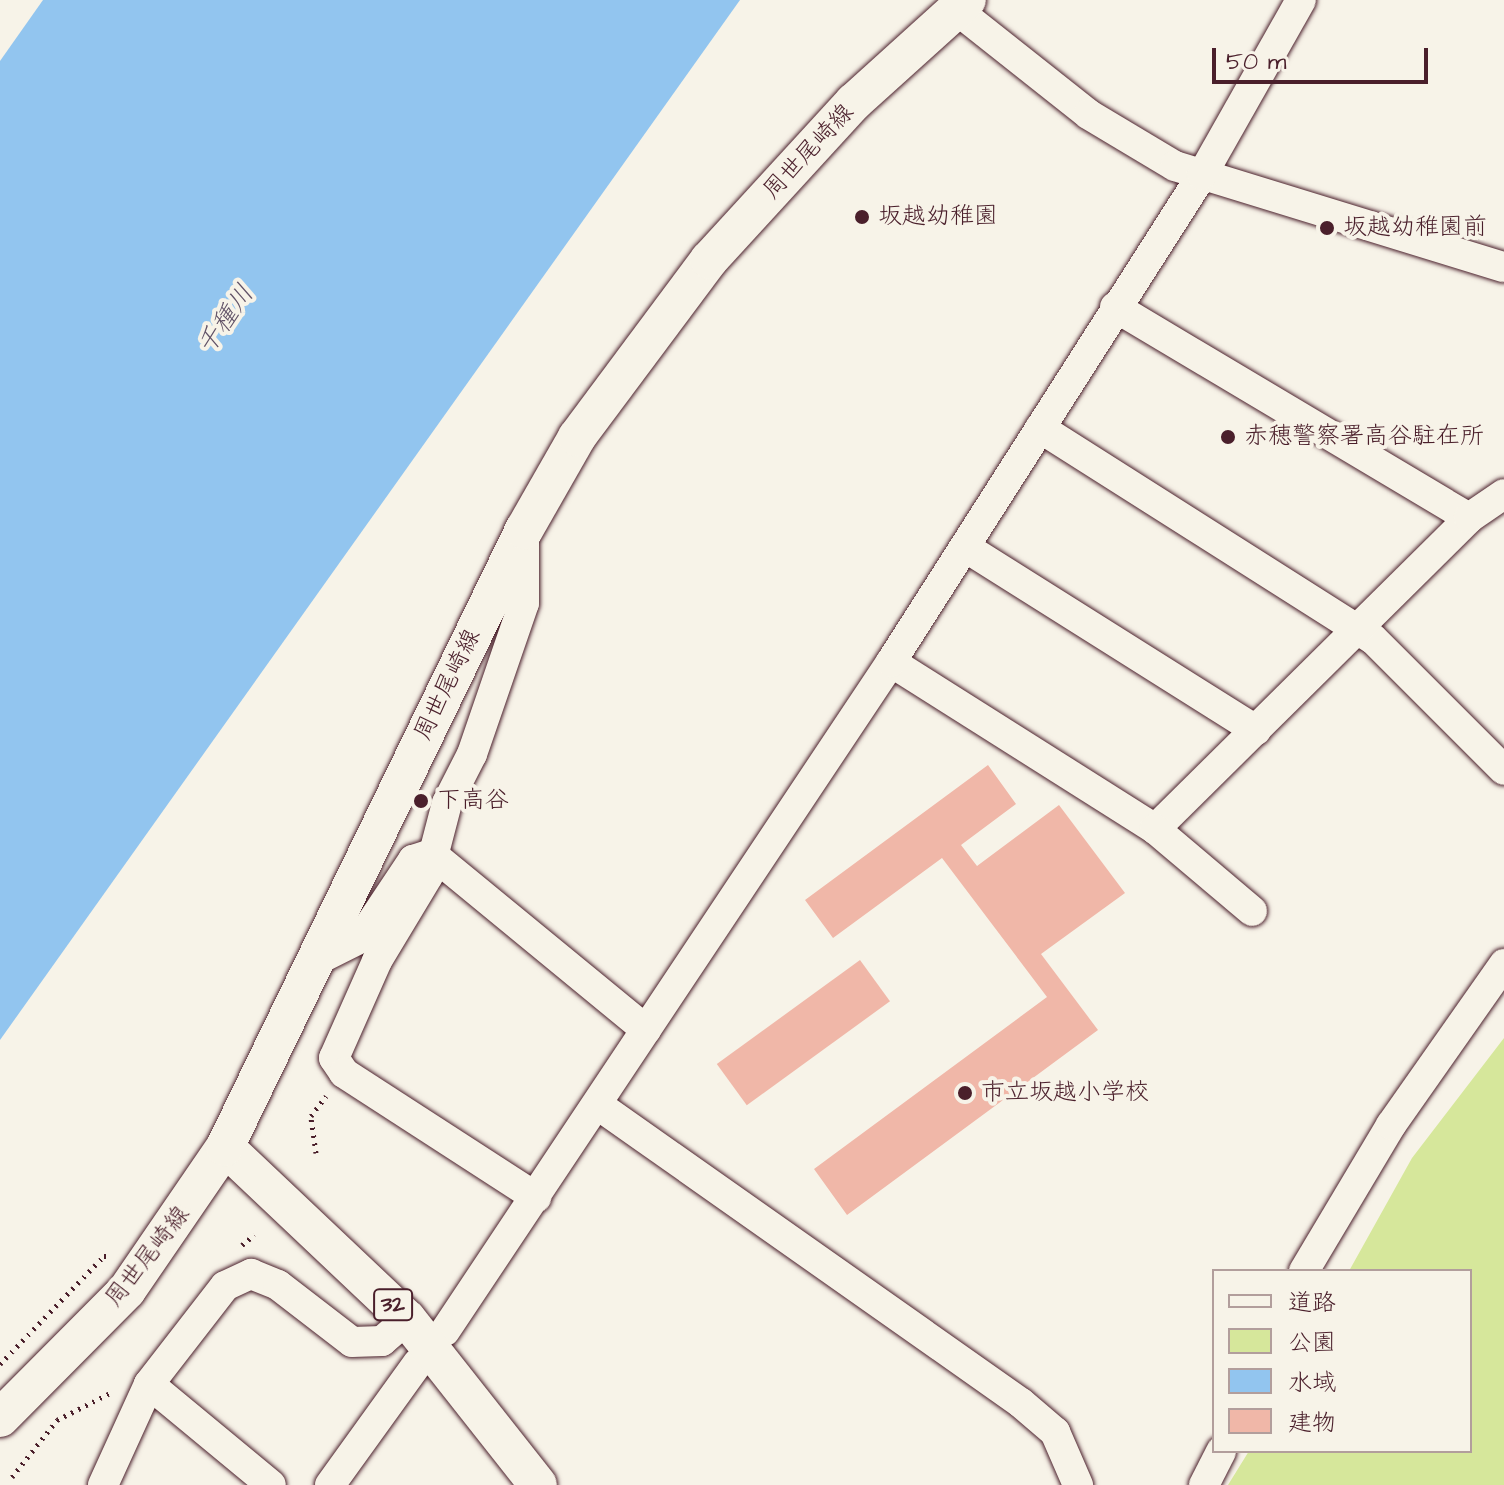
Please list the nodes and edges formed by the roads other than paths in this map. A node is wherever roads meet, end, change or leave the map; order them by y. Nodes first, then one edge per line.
1 (1301, 0) edge
2 (962, 5) edge
3 (1202, 175) junction
4 (1504, 267) edge
5 (1115, 307) junction
6 (1040, 428) junction
7 (1504, 494) edge
8 (1469, 518) junction
9 (524, 530) junction
10 (965, 547) junction
11 (1358, 630) junction
12 (891, 662) junction
13 (1256, 730) junction
14 (1504, 770) edge
15 (1155, 829) junction
16 (432, 854) junction
17 (1252, 911) dead end
18 (313, 962) junction
19 (1504, 964) edge
20 (646, 1030) junction
21 (598, 1105) junction
22 (225, 1147) junction
23 (536, 1197) junction
24 (1305, 1269) edge
25 (407, 1319) junction
26 (445, 1331) dead end
27 (418, 1363) dead end
28 (149, 1384) junction
29 (0, 1418) edge
30 (1220, 1453) edge
31 (103, 1485) edge
32 (271, 1485) edge
33 (330, 1485) edge
34 (538, 1485) edge
35 (1078, 1485) edge
36 (1204, 1485) edge

1 - 3 street
2 - 3 street
2 - 9 main road, 周世尾崎線
3 - 4 street
3 - 5 street
5 - 6 street
5 - 8 street
6 - 10 street
6 - 11 street
7 - 8 street
8 - 11 street
9 - 16 street
9 - 18 main road, 周世尾崎線
10 - 12 street
10 - 13 street
11 - 13 street
11 - 14 street
12 - 15 street
12 - 20 street
13 - 15 street
15 - 17 street
16 - 18 street
16 - 20 street
16 - 23 street
18 - 22 main road, 周世尾崎線
19 - 24 street
20 - 21 street
21 - 23 street
21 - 35 street
22 - 25 main road, 32
22 - 29 main road, 周世尾崎線
23 - 26 street
25 - 28 street
25 - 34 main road, 32
27 - 33 street
28 - 31 street
28 - 32 street
30 - 36 street

